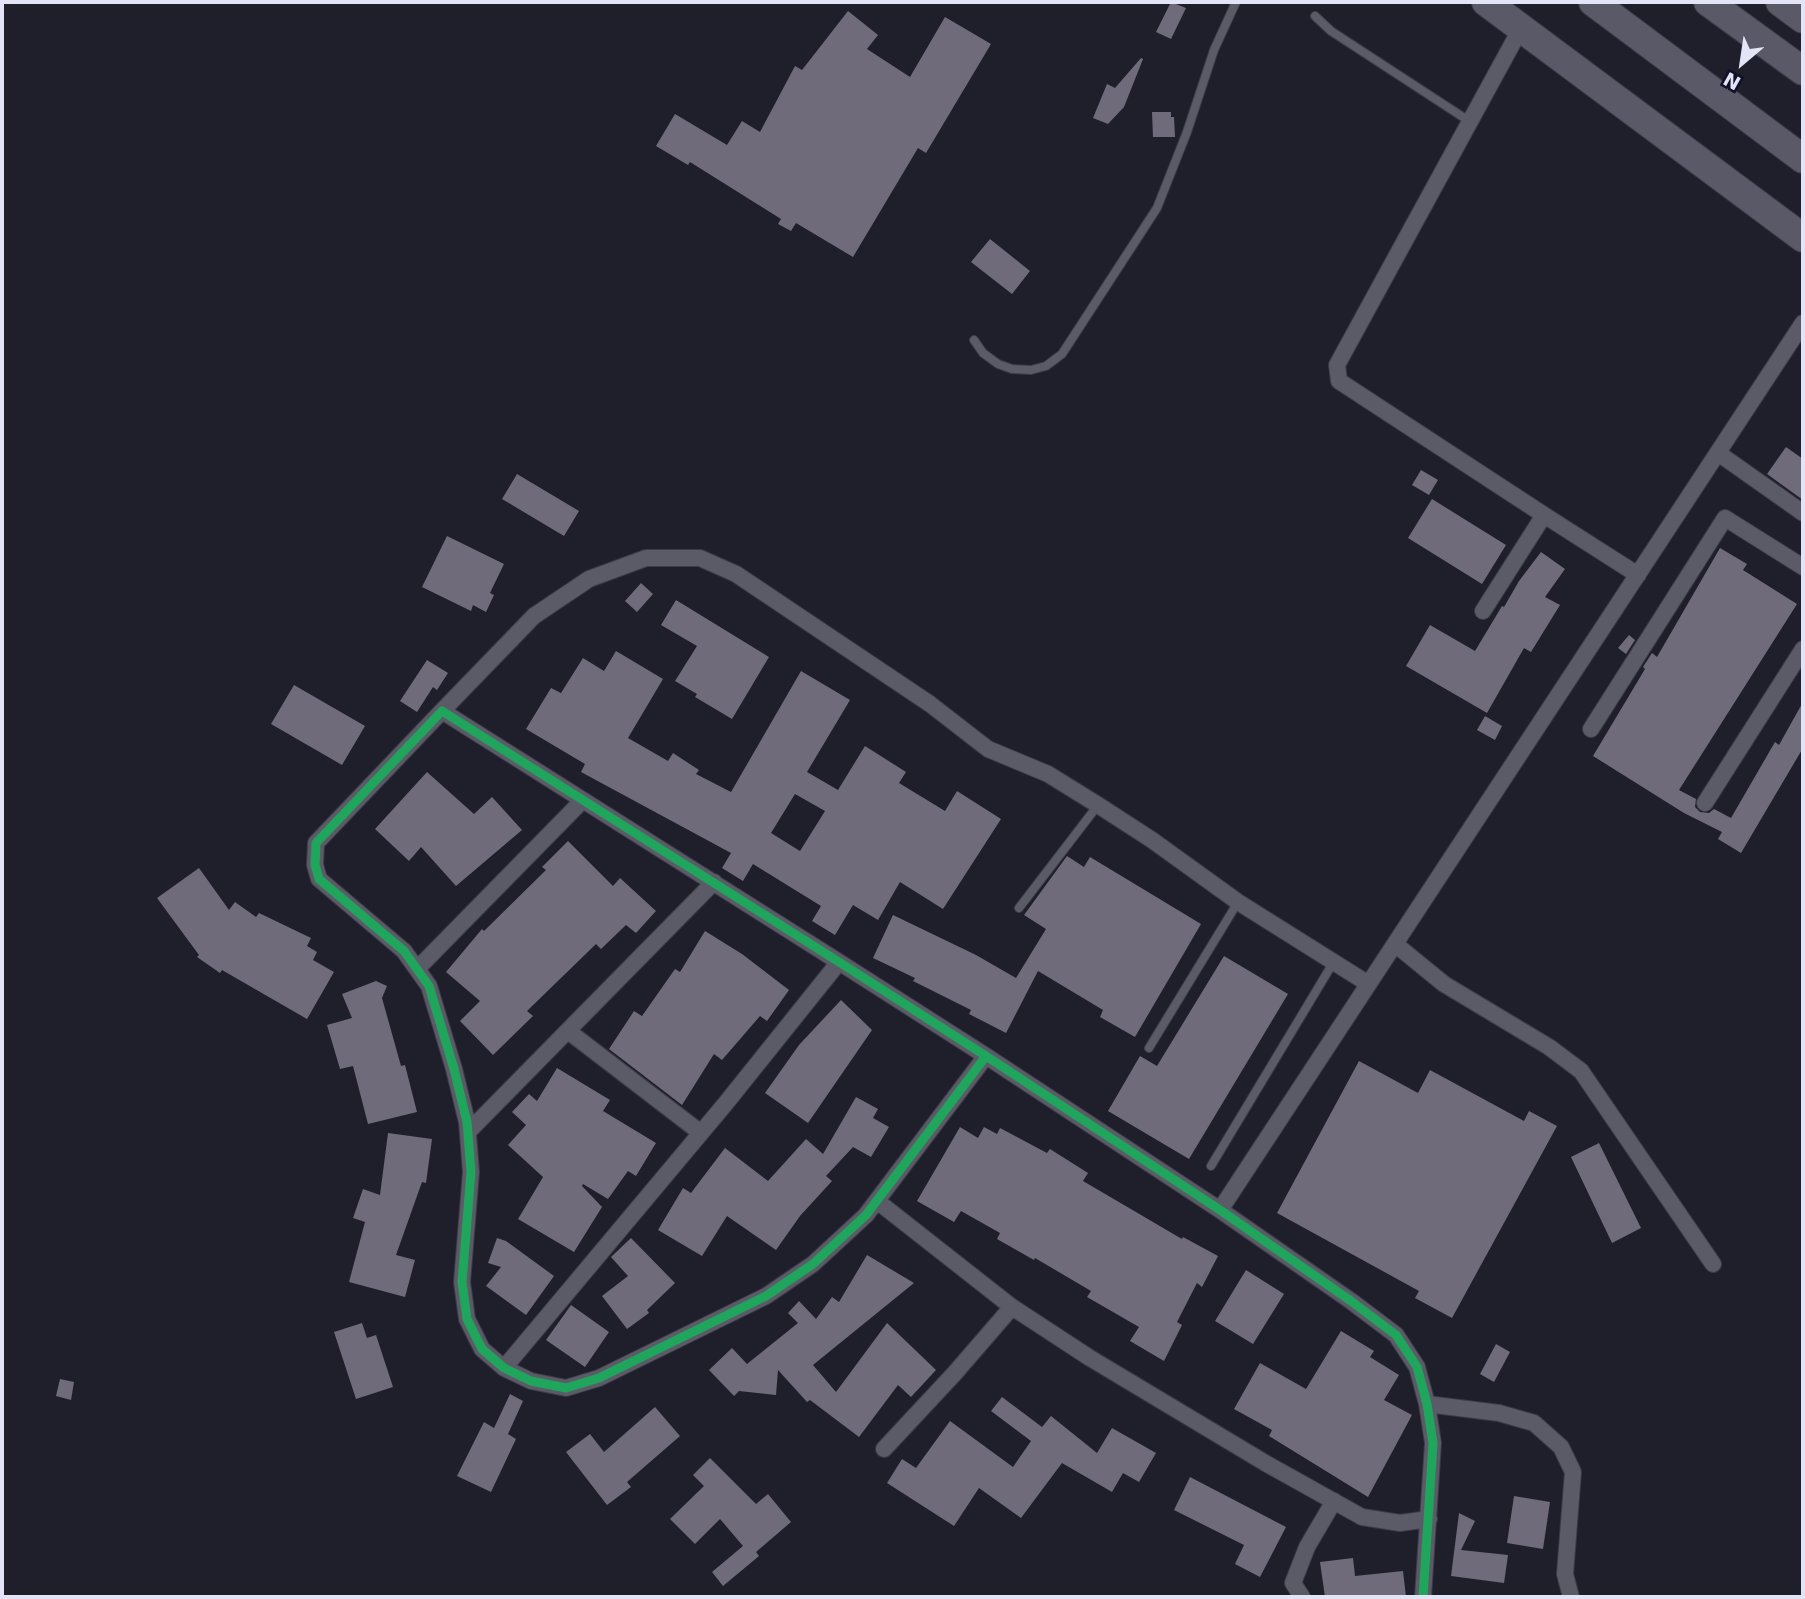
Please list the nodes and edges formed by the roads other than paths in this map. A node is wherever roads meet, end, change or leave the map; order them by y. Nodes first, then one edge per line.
1 (1236, 2) edge
2 (1486, 2) edge
3 (1592, 2) edge
4 (1708, 2) edge
5 (1315, 16) dead end
6 (1521, 28) junction
7 (1801, 69) edge
8 (1469, 121) junction
9 (1803, 159) edge
10 (1803, 238) edge
11 (1803, 323) edge
12 (975, 340) dead end
13 (1718, 453) junction
14 (1803, 513) edge
15 (1544, 515) junction
16 (1803, 567) edge
17 (1638, 575) junction
18 (1483, 611) dead end
19 (1803, 649) edge
20 (442, 711) junction
21 (1591, 729) dead end
22 (582, 801) junction
23 (1705, 803) dead end
24 (1098, 806) junction
25 (714, 882) junction
26 (1238, 902) junction
27 (1018, 908) dead end
28 (1395, 944) junction
29 (839, 962) junction
30 (1333, 963) junction
31 (417, 970) junction
32 (1367, 984) junction
33 (569, 1031) junction
34 (1149, 1048) dead end
35 (986, 1056) junction
36 (468, 1132) junction
37 (701, 1133) junction
38 (1211, 1166) dead end
39 (877, 1200) junction
40 (1220, 1210) junction
41 (1713, 1264) dead end
42 (1012, 1307) junction
43 (504, 1368) junction
44 (1427, 1404) junction
45 (884, 1449) dead end
46 (1334, 1501) junction
47 (1429, 1519) junction
48 (1302, 1597) edge
49 (1423, 1597) edge
50 (1571, 1597) edge

1 - 12 lane
2 - 6 highway
3 - 9 highway
4 - 7 highway
5 - 8 lane
6 - 8 street
6 - 10 highway
8 - 15 street
11 - 13 street
13 - 14 street
13 - 17 street
15 - 17 street
15 - 18 street
16 - 21 street
17 - 28 street
19 - 23 street
20 - 22 street
20 - 24 street
20 - 31 street
22 - 25 street
22 - 31 street
24 - 26 street
24 - 27 lane
25 - 29 street
25 - 33 street
26 - 30 street
26 - 34 lane
28 - 32 street
28 - 41 street
29 - 35 street
29 - 37 street
30 - 32 street
30 - 38 lane
31 - 36 street
32 - 40 street
33 - 36 street
33 - 37 street
35 - 39 street
35 - 40 street
36 - 43 street
37 - 43 street
39 - 42 street
39 - 43 street
40 - 44 street
42 - 45 street
42 - 46 street
44 - 47 street
44 - 50 street
46 - 47 street
46 - 48 street
47 - 49 street

